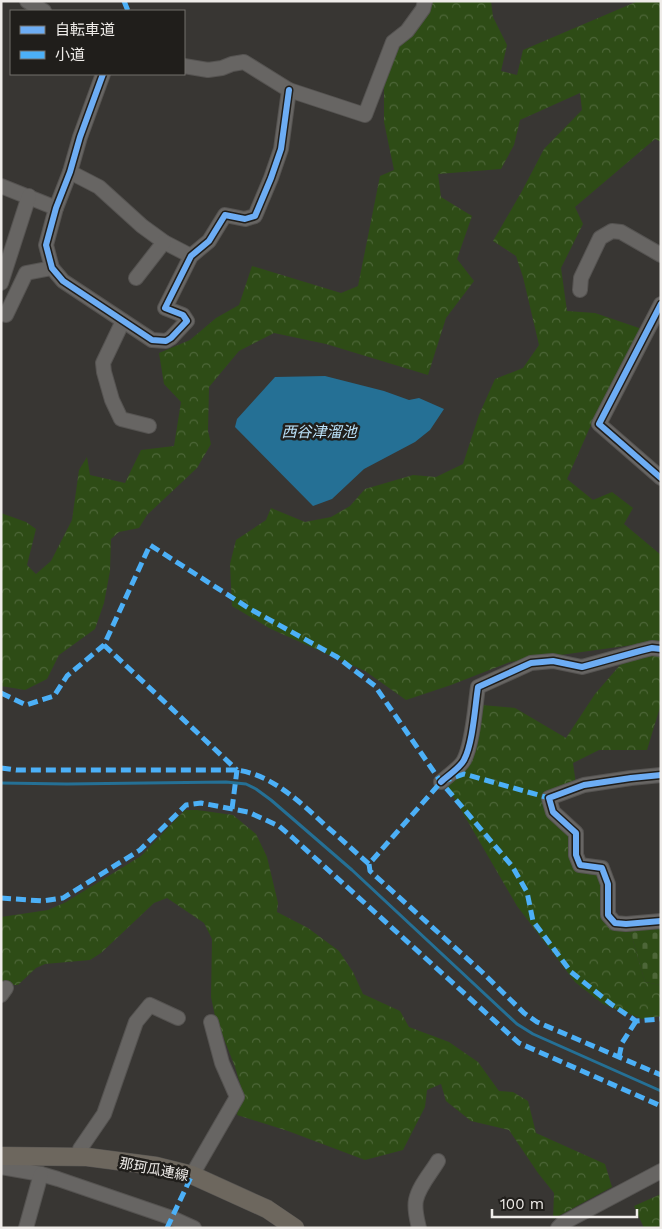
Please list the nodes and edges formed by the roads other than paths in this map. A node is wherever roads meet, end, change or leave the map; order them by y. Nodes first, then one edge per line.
1 (27, 1) edge
2 (425, 1) edge
3 (42, 10) edge
4 (185, 66) edge
5 (103, 75) edge
6 (289, 90) junction
7 (70, 172) junction
8 (1, 186) edge
9 (29, 196) junction
10 (56, 208) junction
11 (164, 242) junction
12 (661, 255) edge
13 (191, 256) junction
14 (52, 268) junction
15 (136, 278) dead end
16 (1, 283) edge
17 (580, 290) dead end
18 (661, 304) edge
19 (6, 315) dead end
20 (124, 321) junction
21 (149, 426) dead end
22 (661, 478) edge
23 (661, 649) edge
24 (661, 775) edge
25 (441, 782) dead end
26 (661, 921) edge
27 (178, 1018) dead end
28 (211, 1022) dead end
29 (1, 1156) edge
30 (79, 1157) junction
31 (438, 1161) dead end
32 (1, 1167) edge
33 (661, 1171) edge
34 (42, 1174) junction
35 (192, 1175) junction
36 (26, 1228) edge
37 (194, 1228) edge
38 (295, 1228) edge
39 (419, 1228) edge
40 (558, 1228) edge

1 - 3 street
2 - 6 street
4 - 6 street
5 - 7 street
6 - 13 street
7 - 10 street
7 - 11 street
8 - 9 street
9 - 10 street
9 - 16 street
10 - 14 street
11 - 13 street
11 - 15 street
12 - 17 street
13 - 20 street
14 - 19 street
14 - 20 street
18 - 22 street
20 - 21 street
23 - 25 street
24 - 26 street
27 - 30 street
28 - 35 street
29 - 30 main road, 那珂瓜連線
30 - 35 main road, 那珂瓜連線
31 - 39 street
32 - 34 street
33 - 40 street
34 - 36 street
34 - 37 street
35 - 38 main road, 那珂瓜連線

